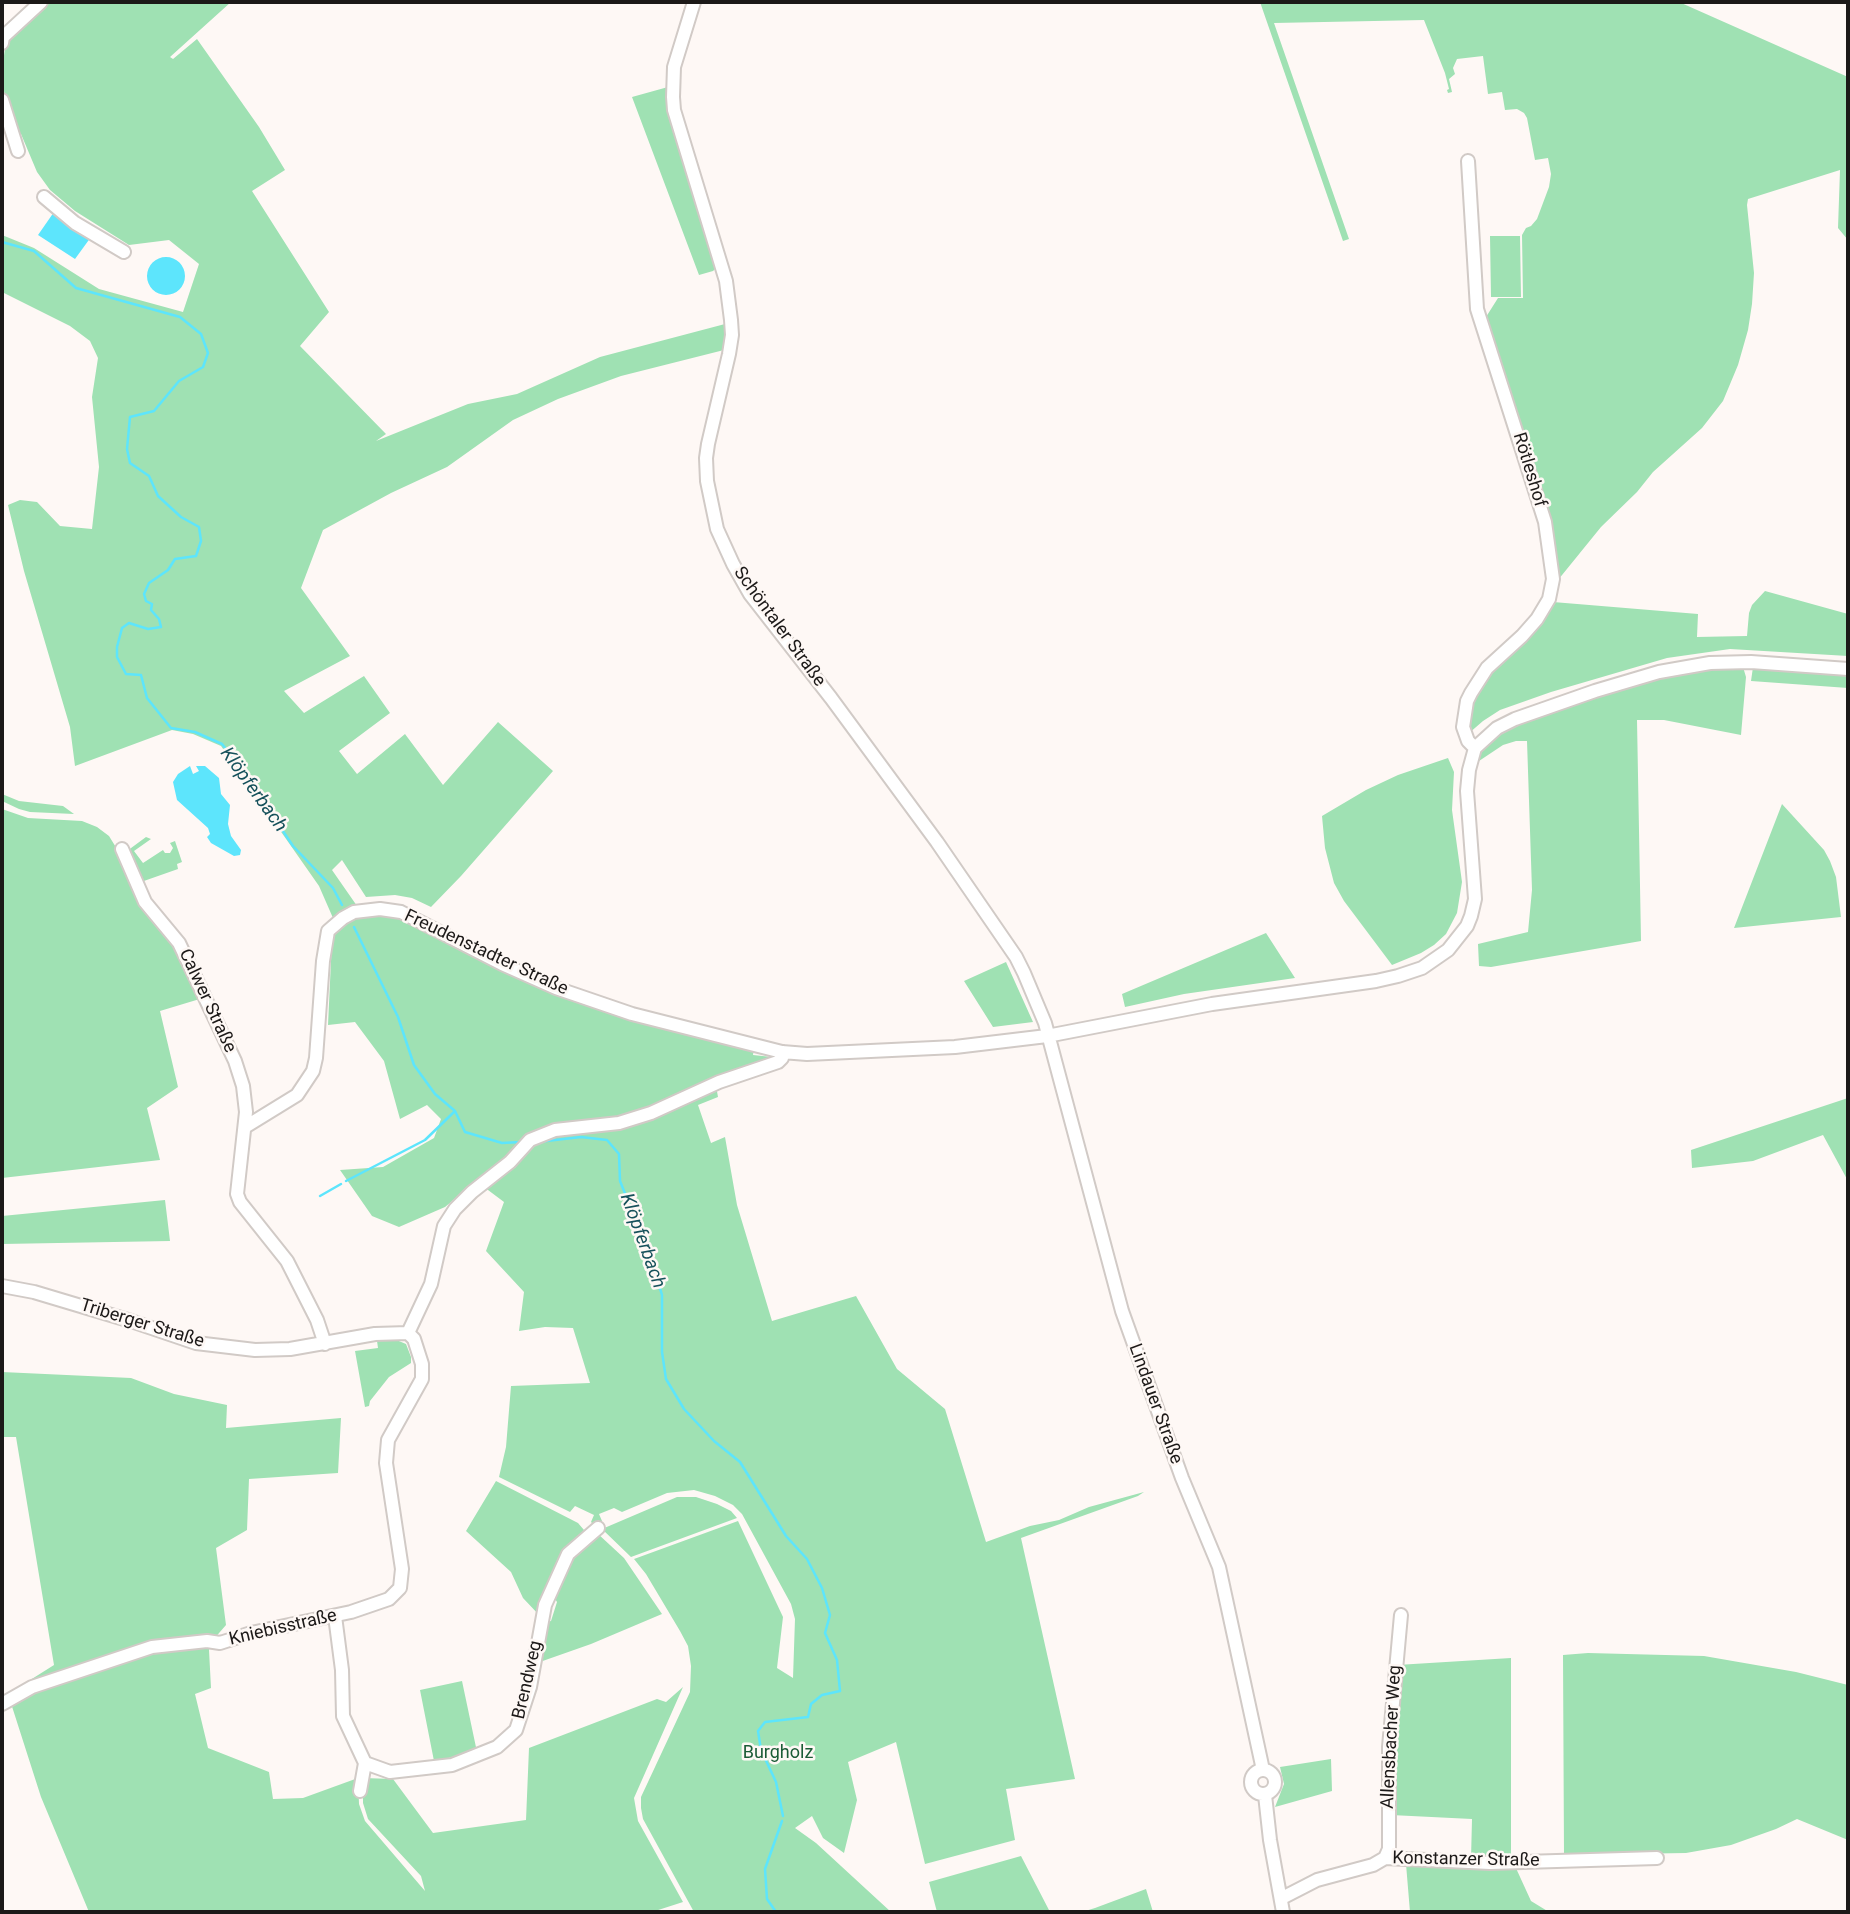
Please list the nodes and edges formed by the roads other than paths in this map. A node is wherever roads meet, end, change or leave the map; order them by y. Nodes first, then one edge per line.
1 (41, 2) edge
2 (694, 2) edge
3 (2, 43) edge
4 (2, 100) edge
5 (18, 151) dead end
6 (1468, 161) dead end
7 (44, 197) dead end
8 (124, 252) dead end
9 (1848, 669) edge
10 (1475, 748) junction
11 (122, 849) dead end
12 (1047, 1036) junction
13 (783, 1052) junction
14 (245, 1128) junction
15 (2, 1286) edge
16 (408, 1333) junction
17 (326, 1344) junction
18 (598, 1528) dead end
19 (1401, 1615) dead end
20 (335, 1616) junction
21 (2, 1704) edge
22 (365, 1763) junction
23 (360, 1791) dead end
24 (1385, 1858) junction
25 (1657, 1858) dead end
26 (1282, 1898) junction
27 (1283, 1912) edge

1 - 3 street
2 - 12 street, Schöntaler Straße
4 - 5 street
6 - 10 street, Rötleshof
7 - 8 street
9 - 10 street
10 - 12 street, Freudenstadter Straße
11 - 14 street, Calwer Straße
12 - 13 street, Freudenstadter Straße
12 - 26 street, Lindauer Straße
13 - 14 street, Freudenstadter Straße
13 - 16 street
14 - 17 street
15 - 17 street, Triberger Straße
16 - 17 street
16 - 20 street, Kniebisstraße
18 - 22 street, Brendweg
19 - 24 street, Allensbacher Weg
20 - 21 street, Kniebisstraße
20 - 22 street
22 - 23 street
24 - 25 street, Konstanzer Straße
24 - 26 street, Konstanzer Straße
26 - 27 street, Lindauer Straße

